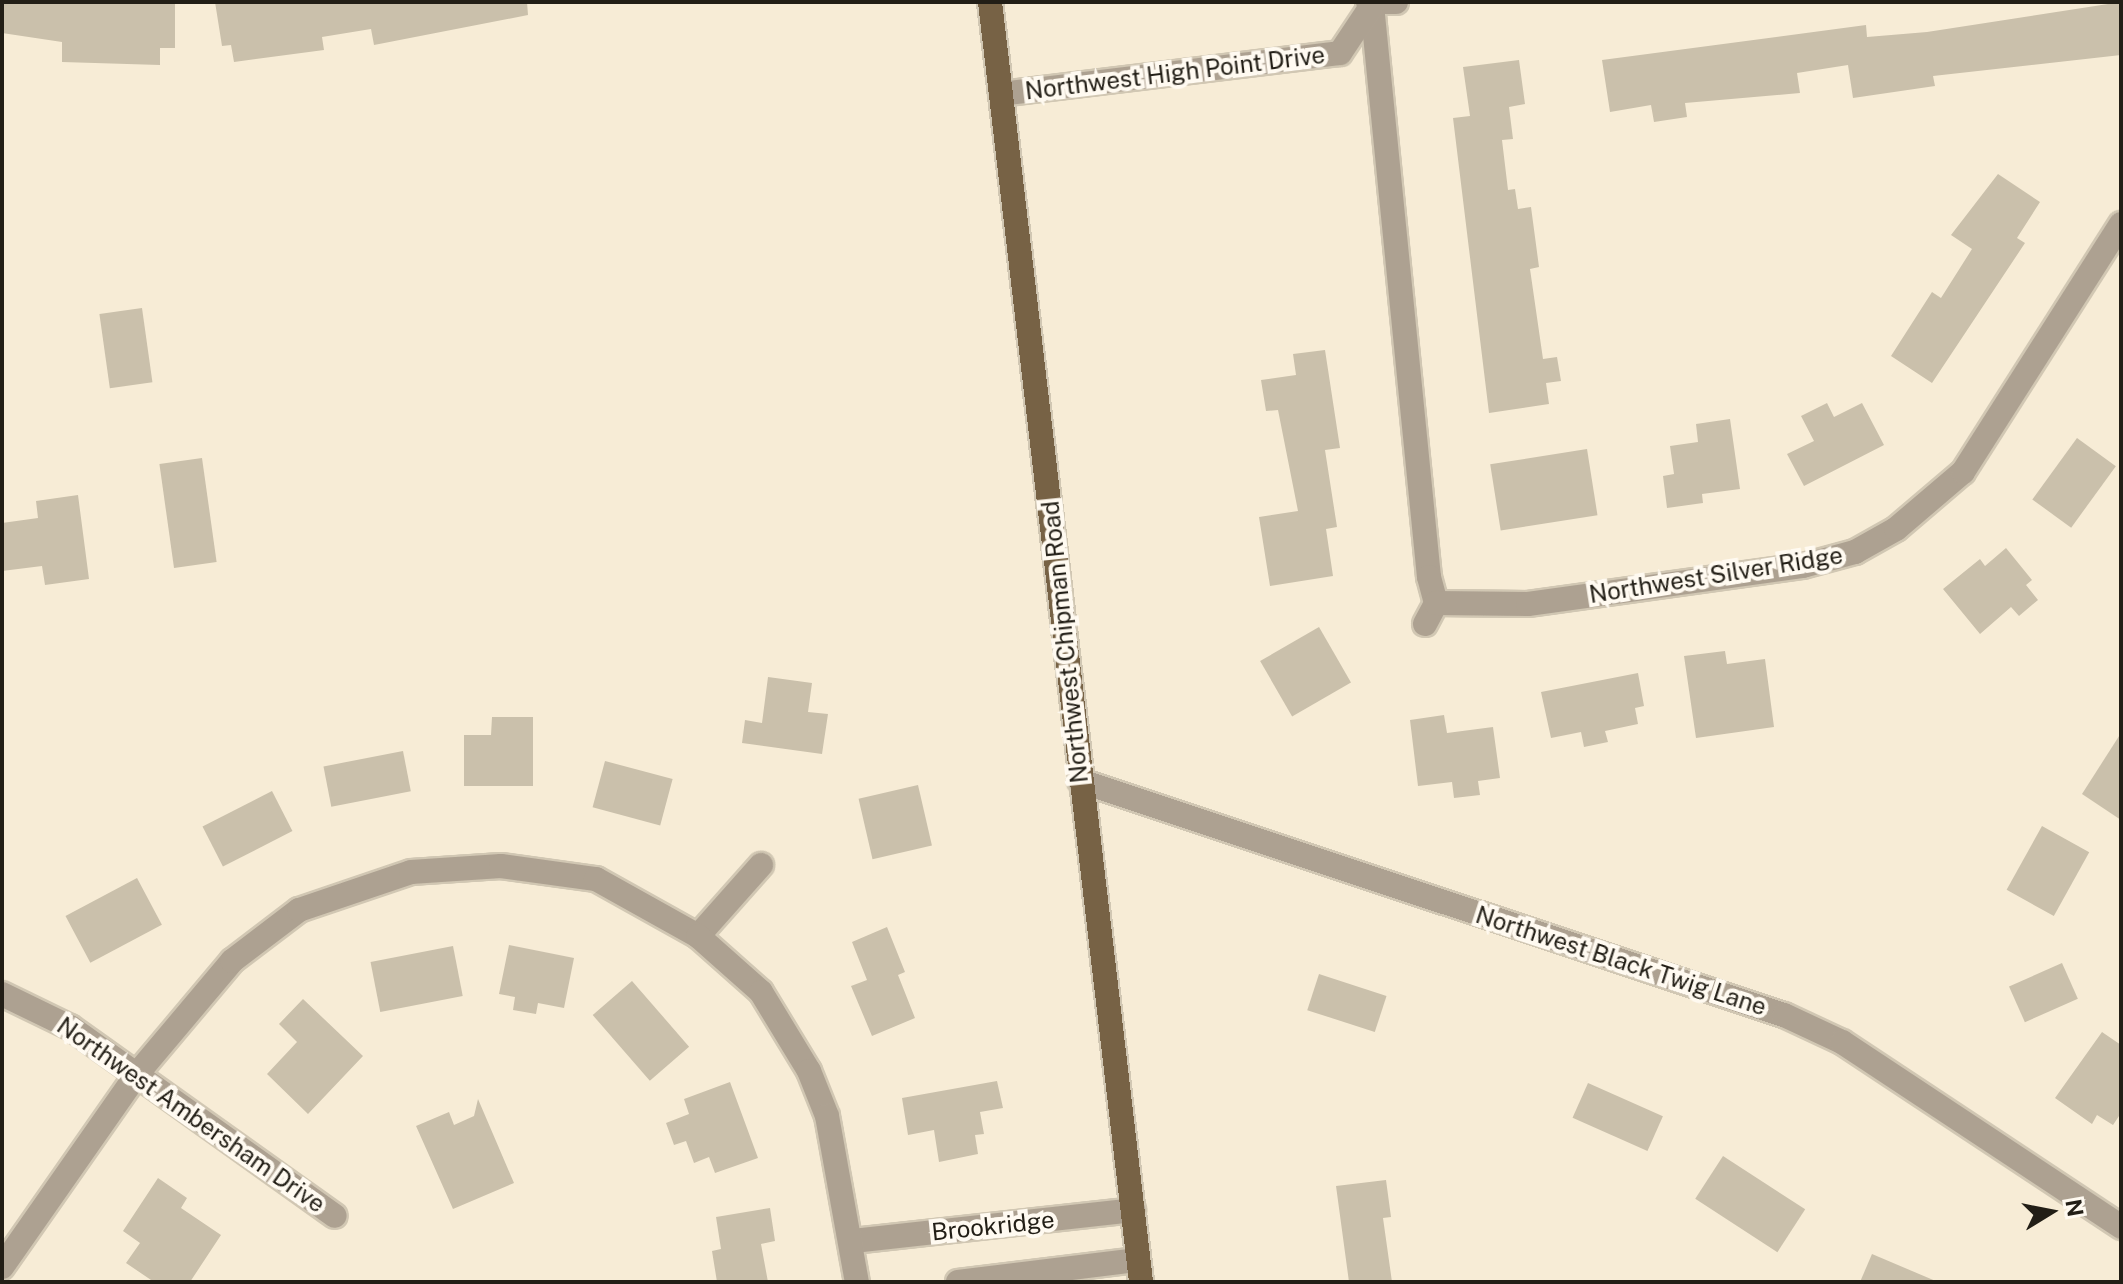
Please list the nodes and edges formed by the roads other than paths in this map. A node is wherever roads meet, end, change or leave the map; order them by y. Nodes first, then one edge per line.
1 (990, 2) edge
2 (1396, 2) edge
3 (1370, 4) edge
4 (1001, 94) junction
5 (2121, 224) edge
6 (1080, 781) junction
7 (761, 865) dead end
8 (698, 936) junction
9 (2, 994) edge
10 (137, 1074) junction
11 (1133, 1210) junction
12 (335, 1216) dead end
13 (2121, 1227) edge
14 (853, 1241) junction
15 (2, 1267) edge
16 (1140, 1271) edge
17 (857, 1282) edge
18 (958, 1282) edge

1 - 4 main road, Northwest Chipman Road
2 - 3 street
3 - 4 street, Northwest High Point Drive
3 - 5 street, Northwest Silver Ridge
4 - 6 main road, Northwest Chipman Road
6 - 11 main road, Northwest Chipman Road
6 - 13 street, Northwest Black Twig Lane
7 - 8 street
8 - 10 street
8 - 14 street
9 - 10 street, Northwest Ambersham Drive
10 - 12 street, Northwest Ambersham Drive
10 - 15 street
11 - 14 street, Brookridge
11 - 16 main road, Northwest Chipman Road
14 - 17 street
16 - 18 street

